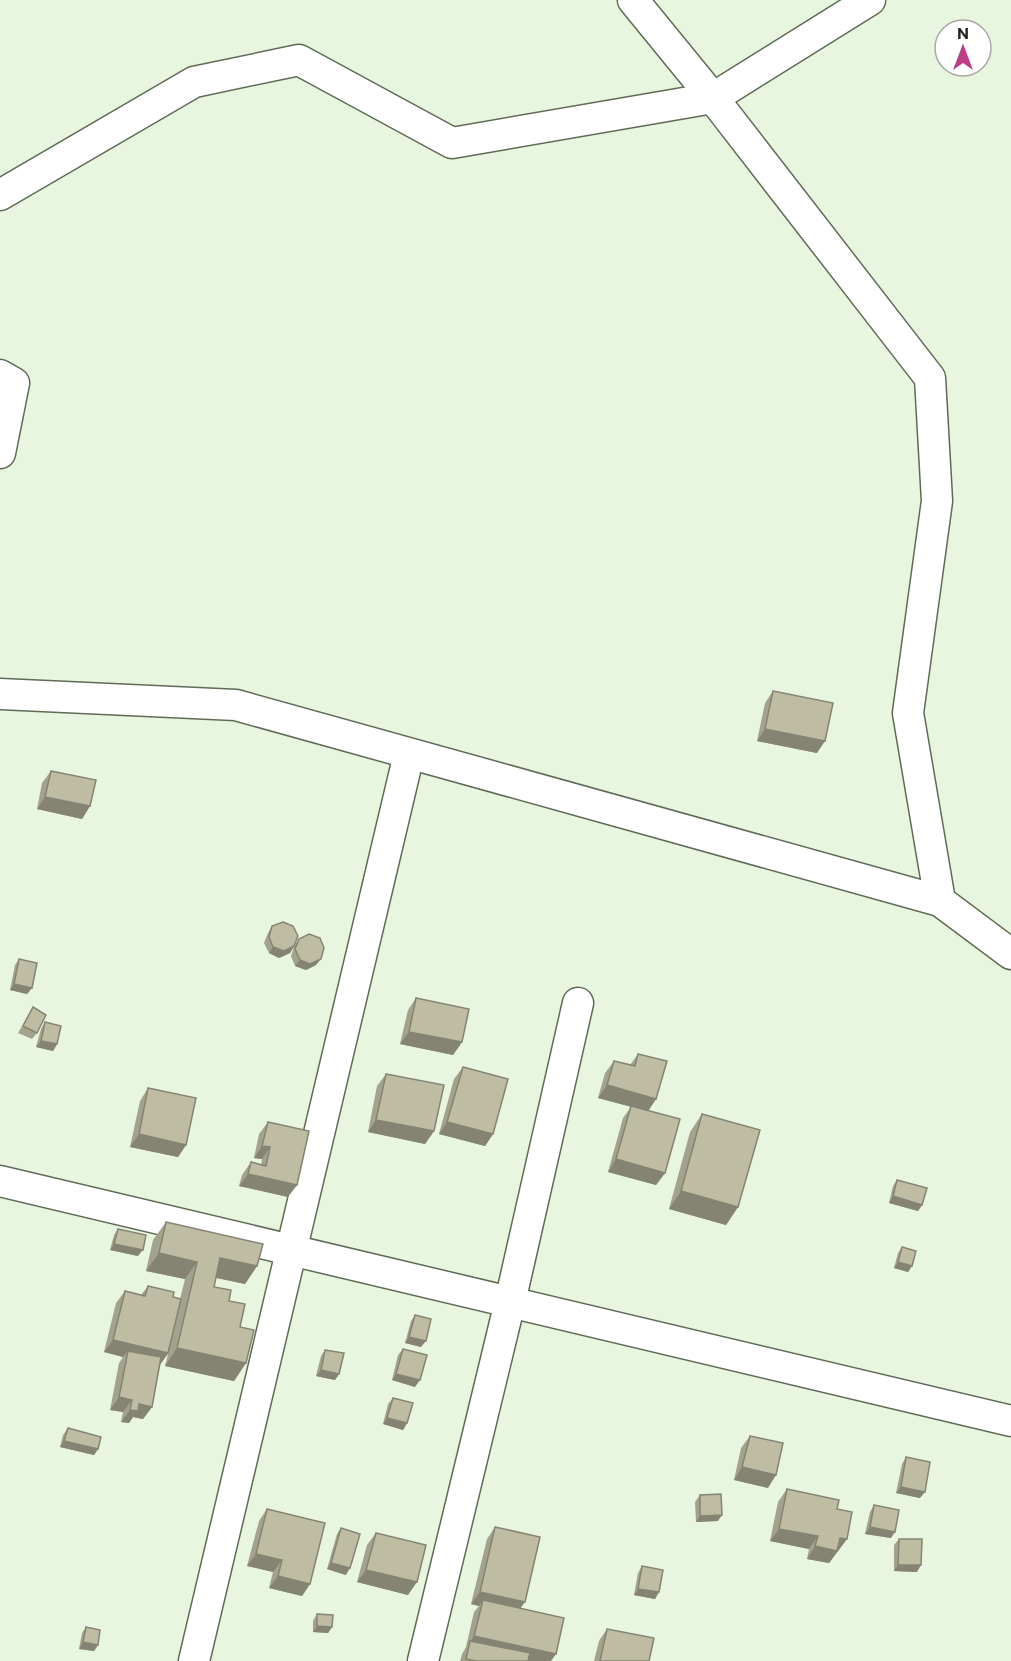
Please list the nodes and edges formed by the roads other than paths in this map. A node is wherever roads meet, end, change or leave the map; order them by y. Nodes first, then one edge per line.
1 (633, 0) edge
2 (870, 0) edge
3 (713, 98) junction
4 (0, 195) edge
5 (0, 375) edge
6 (0, 453) edge
7 (0, 694) edge
8 (409, 754) junction
9 (940, 901) junction
10 (1011, 954) edge
11 (578, 1003) dead end
12 (0, 1181) edge
13 (291, 1250) junction
14 (510, 1302) junction
15 (1011, 1421) edge
16 (194, 1661) edge
17 (423, 1661) edge

1 - 3 street
2 - 3 street
3 - 4 street
3 - 9 street
5 - 6 street
7 - 8 street
8 - 9 street
8 - 13 street
9 - 10 street
11 - 14 street
12 - 13 street
13 - 14 street
13 - 16 street
14 - 15 street
14 - 17 street

